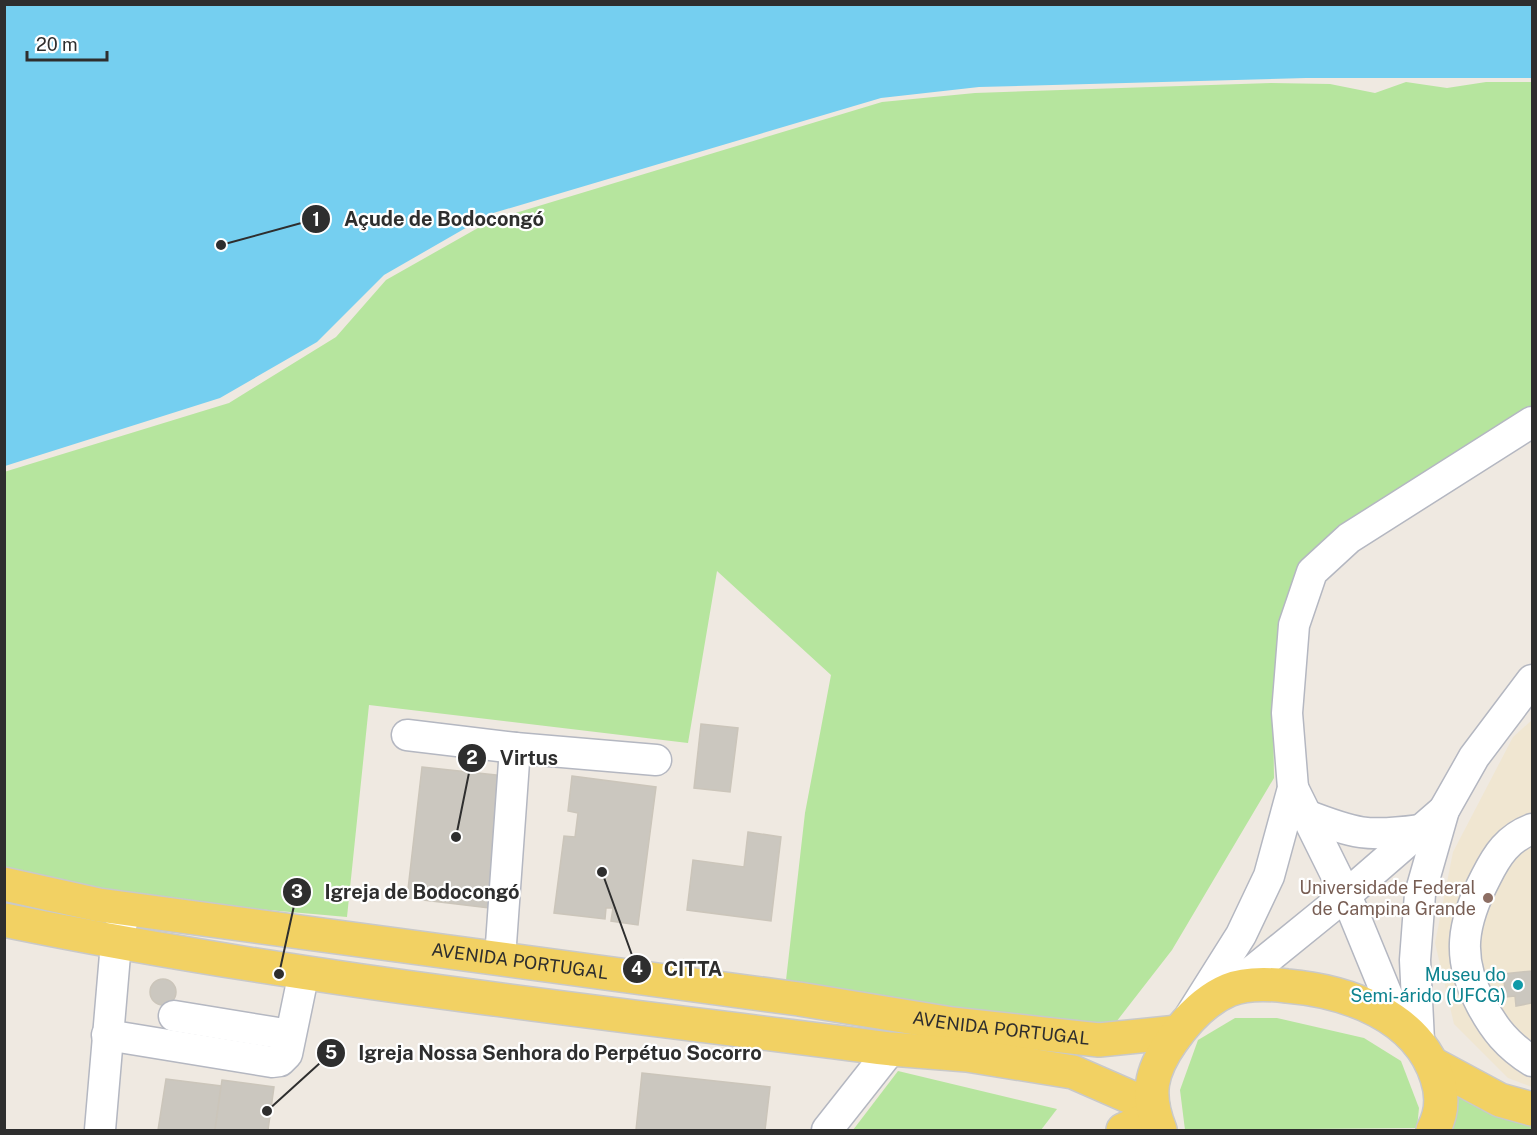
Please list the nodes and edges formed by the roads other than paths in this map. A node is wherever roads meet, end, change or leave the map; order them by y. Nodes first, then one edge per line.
1 (1533, 422) edge
2 (1533, 680) edge
3 (407, 735) dead end
4 (515, 748) junction
5 (656, 760) dead end
6 (1293, 788) junction
7 (1444, 810) junction
8 (1306, 815) junction
9 (1533, 829) edge
10 (1419, 830) junction
11 (4, 884) edge
12 (1346, 895) junction
13 (126, 909) junction
14 (4, 920) edge
15 (116, 943) junction
16 (500, 958) junction
17 (304, 972) junction
18 (1229, 990) junction
19 (174, 1016) dead end
20 (1184, 1024) junction
21 (107, 1035) junction
22 (291, 1035) junction
23 (1417, 1043) junction
24 (891, 1050) junction
25 (1533, 1061) edge
26 (1533, 1109) edge
27 (1156, 1118) edge
28 (100, 1131) edge
29 (828, 1131) edge
30 (1123, 1131) edge
31 (1432, 1131) edge

1 - 6 street
2 - 7 street
3 - 4 street
4 - 5 street
4 - 16 street
6 - 8 street
6 - 20 street
7 - 10 street
7 - 23 street
8 - 10 street
8 - 12 street
9 - 25 street
10 - 12 street
11 - 13 main road, AVENIDA PORTUGAL
12 - 18 street
12 - 23 street
13 - 15 street
13 - 16 main road, AVENIDA PORTUGAL
14 - 15 main road, AVENIDA PORTUGAL
15 - 17 main road, AVENIDA PORTUGAL
15 - 21 street
16 - 20 main road, AVENIDA PORTUGAL
17 - 22 street
17 - 24 main road, AVENIDA PORTUGAL
18 - 20 main road
18 - 23 main road
19 - 22 street
20 - 27 main road
21 - 22 street
21 - 28 street
23 - 26 main road
23 - 31 main road
24 - 27 main road, AVENIDA PORTUGAL
24 - 29 street
27 - 30 main road

